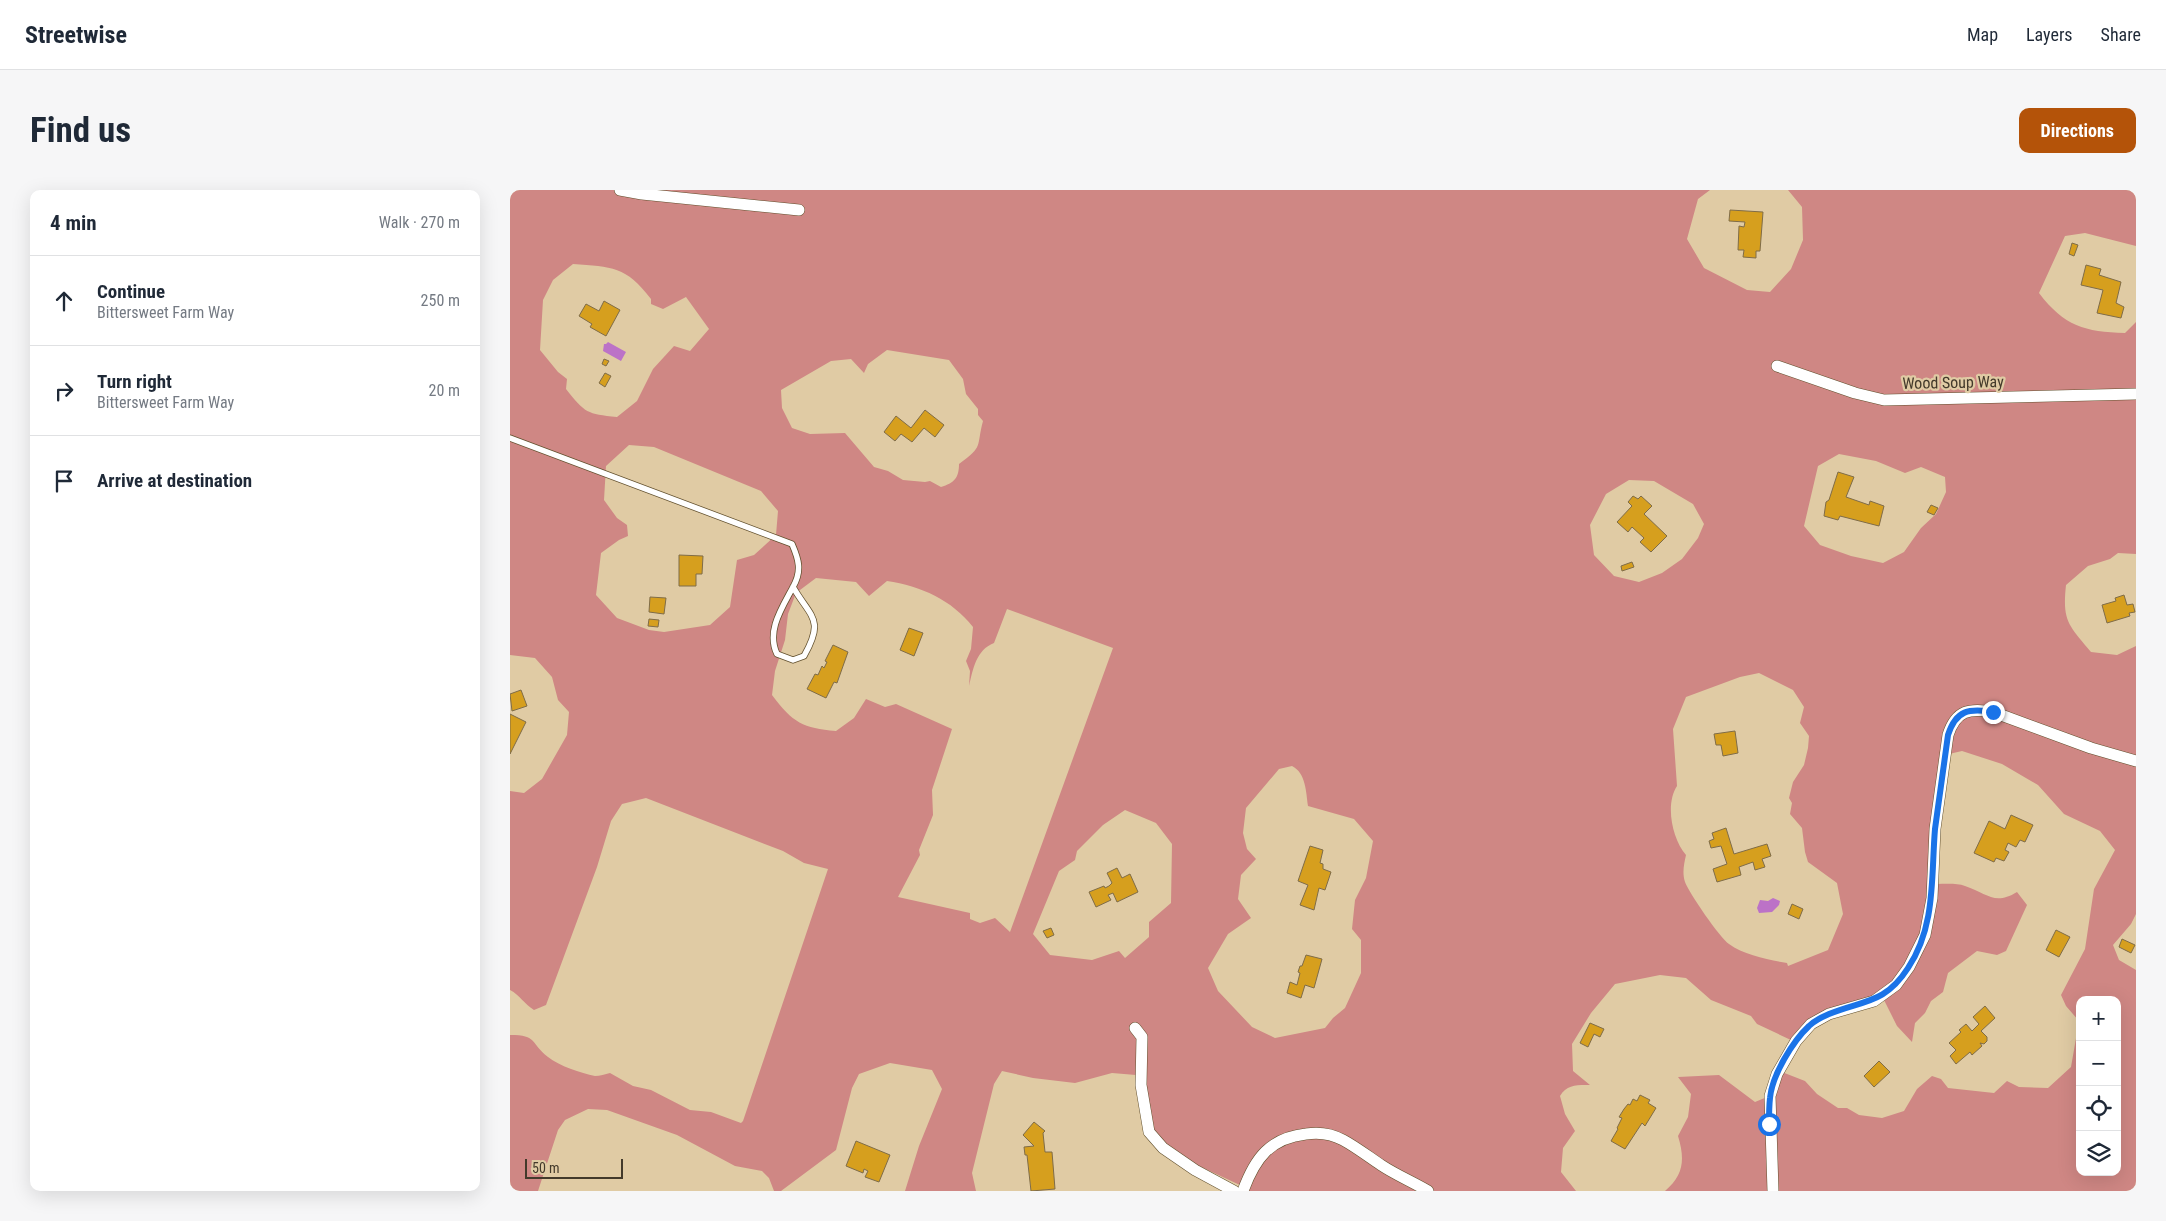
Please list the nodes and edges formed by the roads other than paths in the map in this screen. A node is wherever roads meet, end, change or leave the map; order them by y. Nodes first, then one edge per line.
1 (620, 190) edge
2 (799, 210) dead end
3 (1777, 366) dead end
4 (2136, 394) edge
5 (510, 438) edge
6 (793, 587) junction
7 (2136, 761) edge
8 (1135, 1028) dead end
9 (1234, 1191) edge
10 (1243, 1191) edge
11 (1428, 1191) edge
12 (1773, 1191) edge

1 - 2 street
3 - 4 street, Wood Soup Way
5 - 6 lane
6 - 6 lane
7 - 12 street
8 - 9 street
10 - 11 street

